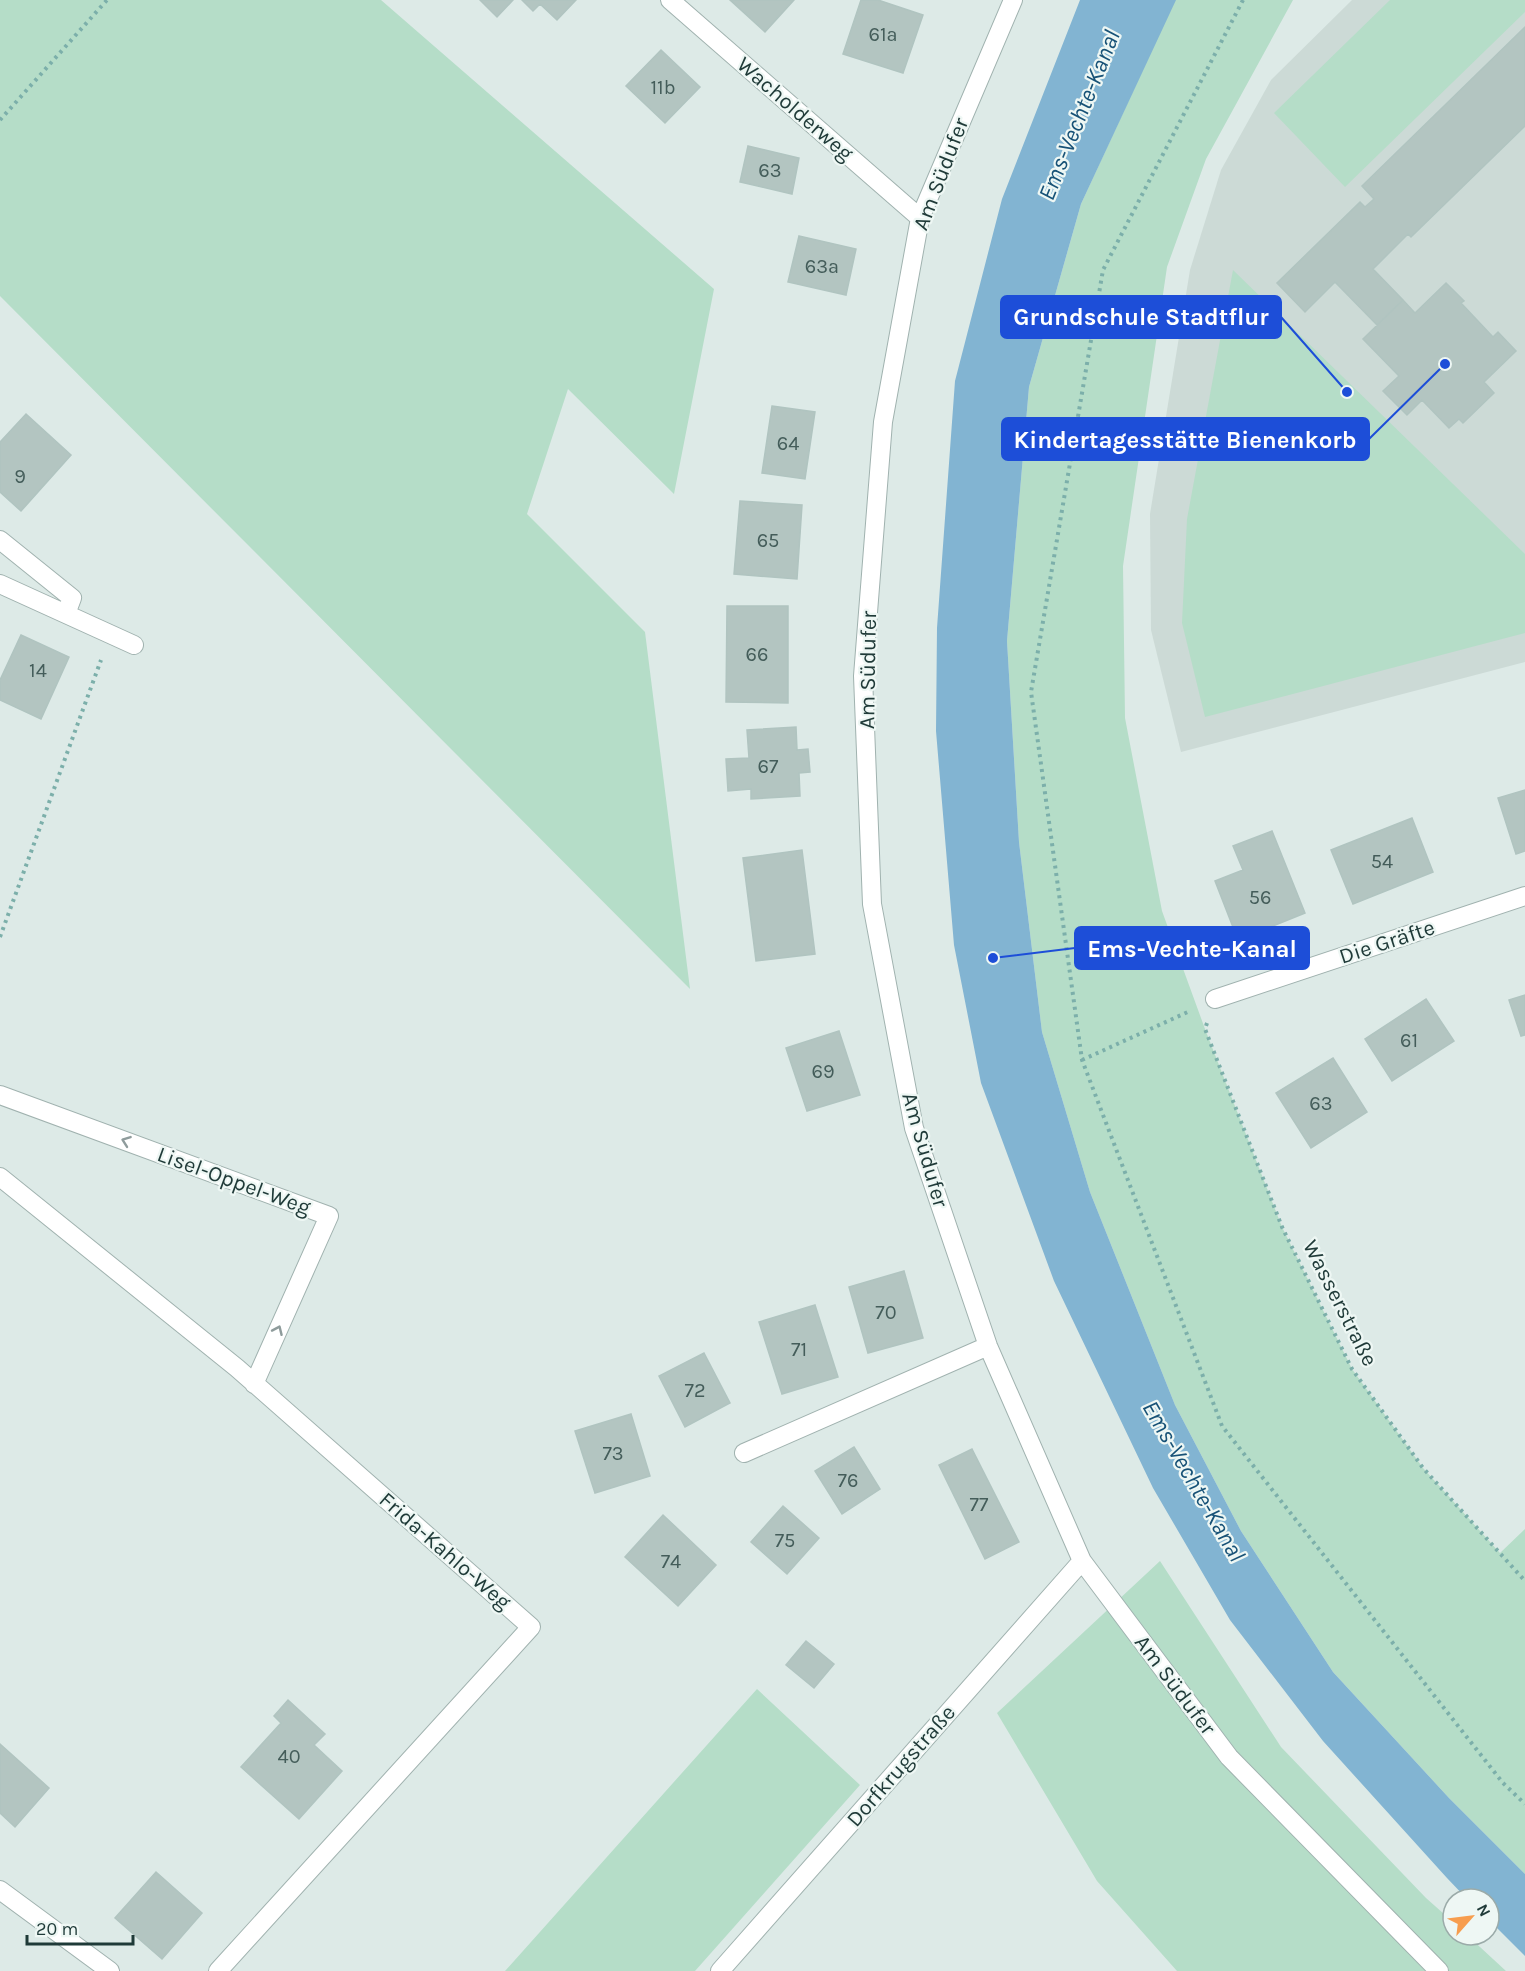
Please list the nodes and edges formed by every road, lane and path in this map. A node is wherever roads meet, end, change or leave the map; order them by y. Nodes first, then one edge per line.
1 (107, 0) edge
2 (670, 0) edge
3 (1013, 0) edge
4 (1243, 0) edge
5 (0, 120) edge
6 (920, 218) junction
7 (0, 540) edge
8 (0, 584) edge
9 (66, 614) junction
10 (110, 634) junction
11 (134, 645) dead end
12 (1525, 896) edge
13 (0, 937) edge
14 (1215, 999) junction
15 (1082, 1060) junction
16 (0, 1095) edge
17 (0, 1177) edge
18 (988, 1346) junction
19 (254, 1384) junction
20 (744, 1453) dead end
21 (1082, 1561) junction
22 (1525, 1581) edge
23 (1525, 1804) edge
24 (0, 1890) edge
25 (110, 1971) edge
26 (218, 1971) edge
27 (720, 1971) edge
28 (1439, 1971) edge

1 - 5 path
2 - 6 street, Wacholderweg
3 - 6 street, Am Südufer
4 - 15 path
6 - 18 street, Am Südufer
7 - 9 street
8 - 9 street
9 - 10 street
10 - 11 street
10 - 13 path
12 - 14 street, Die Gräfte
14 - 15 path
14 - 22 path, Wasserstraße
15 - 23 path
19 -> 16 street, Lisel-Oppel-Weg
17 - 19 street, Frida-Kahlo-Weg
18 - 20 street
18 - 21 street, Am Südufer
19 - 26 street, Frida-Kahlo-Weg
21 - 27 street, Dorfkrugstraße
21 - 28 street, Am Südufer
24 - 25 street

